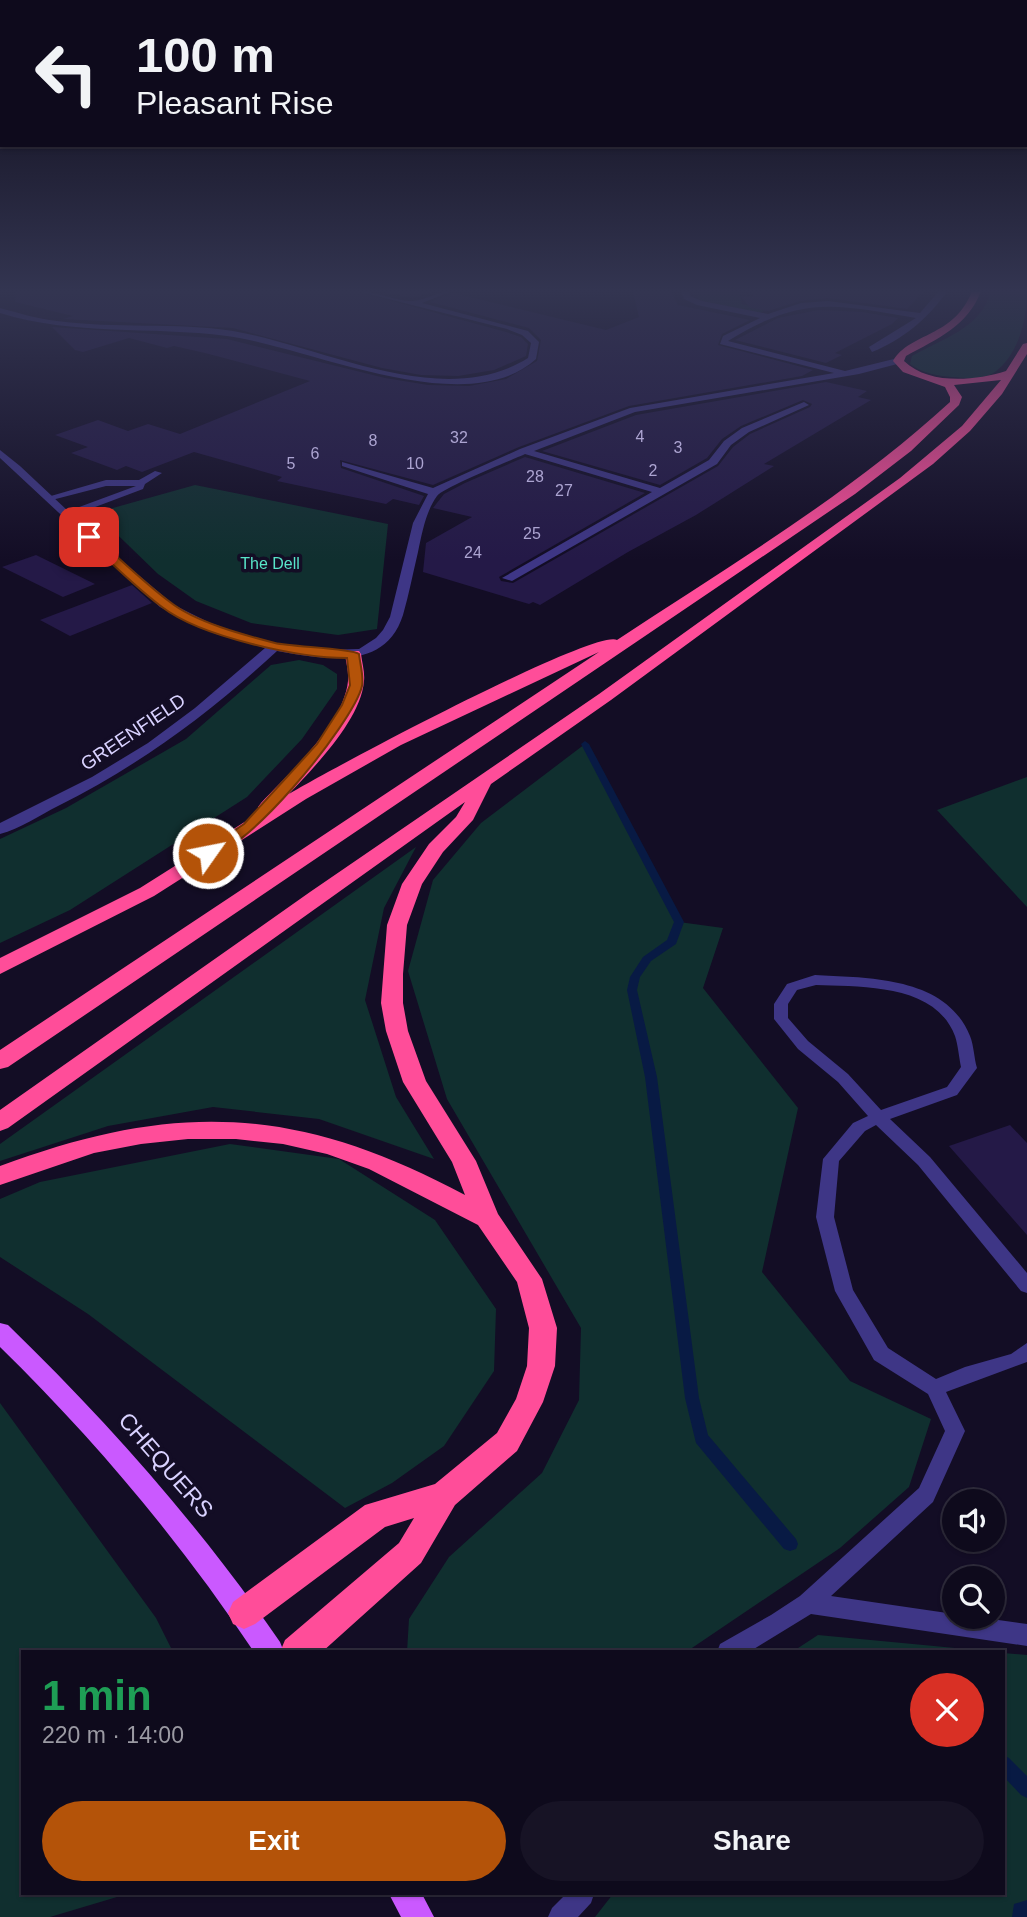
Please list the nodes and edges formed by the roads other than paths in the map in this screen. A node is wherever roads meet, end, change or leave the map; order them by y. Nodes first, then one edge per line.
1 (802, 380) edge
2 (941, 380) edge
3 (956, 380) edge
4 (993, 380) edge
5 (1004, 380) edge
6 (804, 405) dead end
7 (524, 452) junction
8 (0, 453) edge
9 (346, 464) dead end
10 (14, 465) junction
11 (0, 468) edge
12 (158, 473) dead end
13 (141, 483) junction
14 (659, 491) junction
15 (434, 492) junction
16 (48, 498) junction
17 (66, 515) junction
18 (508, 578) dead end
19 (647, 627) junction
20 (274, 647) junction
21 (353, 654) junction
22 (485, 781) junction
23 (249, 827) junction
24 (0, 828) edge
25 (0, 967) edge
26 (0, 1061) edge
27 (878, 1117) junction
28 (0, 1122) edge
29 (0, 1176) edge
30 (487, 1218) junction
31 (1027, 1286) edge
32 (0, 1332) edge
33 (1027, 1351) edge
34 (935, 1388) junction
35 (444, 1494) junction
36 (808, 1603) junction
37 (244, 1613) junction
38 (1027, 1635) edge
39 (269, 1650) edge
40 (298, 1650) edge
41 (732, 1650) edge
42 (406, 1895) edge
43 (581, 1895) edge
44 (418, 1917) edge
45 (561, 1917) edge

1 - 7 street
2 - 19 highway
3 - 4 highway
5 - 22 highway
6 - 14 street
7 - 14 street
7 - 15 street
8 - 10 street
9 - 15 street
10 - 11 street
10 - 16 street
12 - 13 lane
13 - 16 lane
13 - 17 lane
14 - 18 street
15 - 21 street
16 - 17 street
17 - 20 street
19 - 23 highway
19 - 26 highway
20 - 21 street
20 - 24 street, GREENFIELD
21 - 23 highway
22 - 28 highway
22 - 30 highway
23 - 25 highway
27 - 27 lane
27 - 31 lane
27 - 34 lane
29 - 30 highway
30 - 35 highway
32 - 37 main road, CHEQUERS
33 - 34 lane
34 - 36 lane
35 - 37 highway
35 - 40 highway
36 - 38 lane
36 - 41 lane
37 - 39 main road, CHEQUERS
42 - 44 main road
43 - 45 lane

